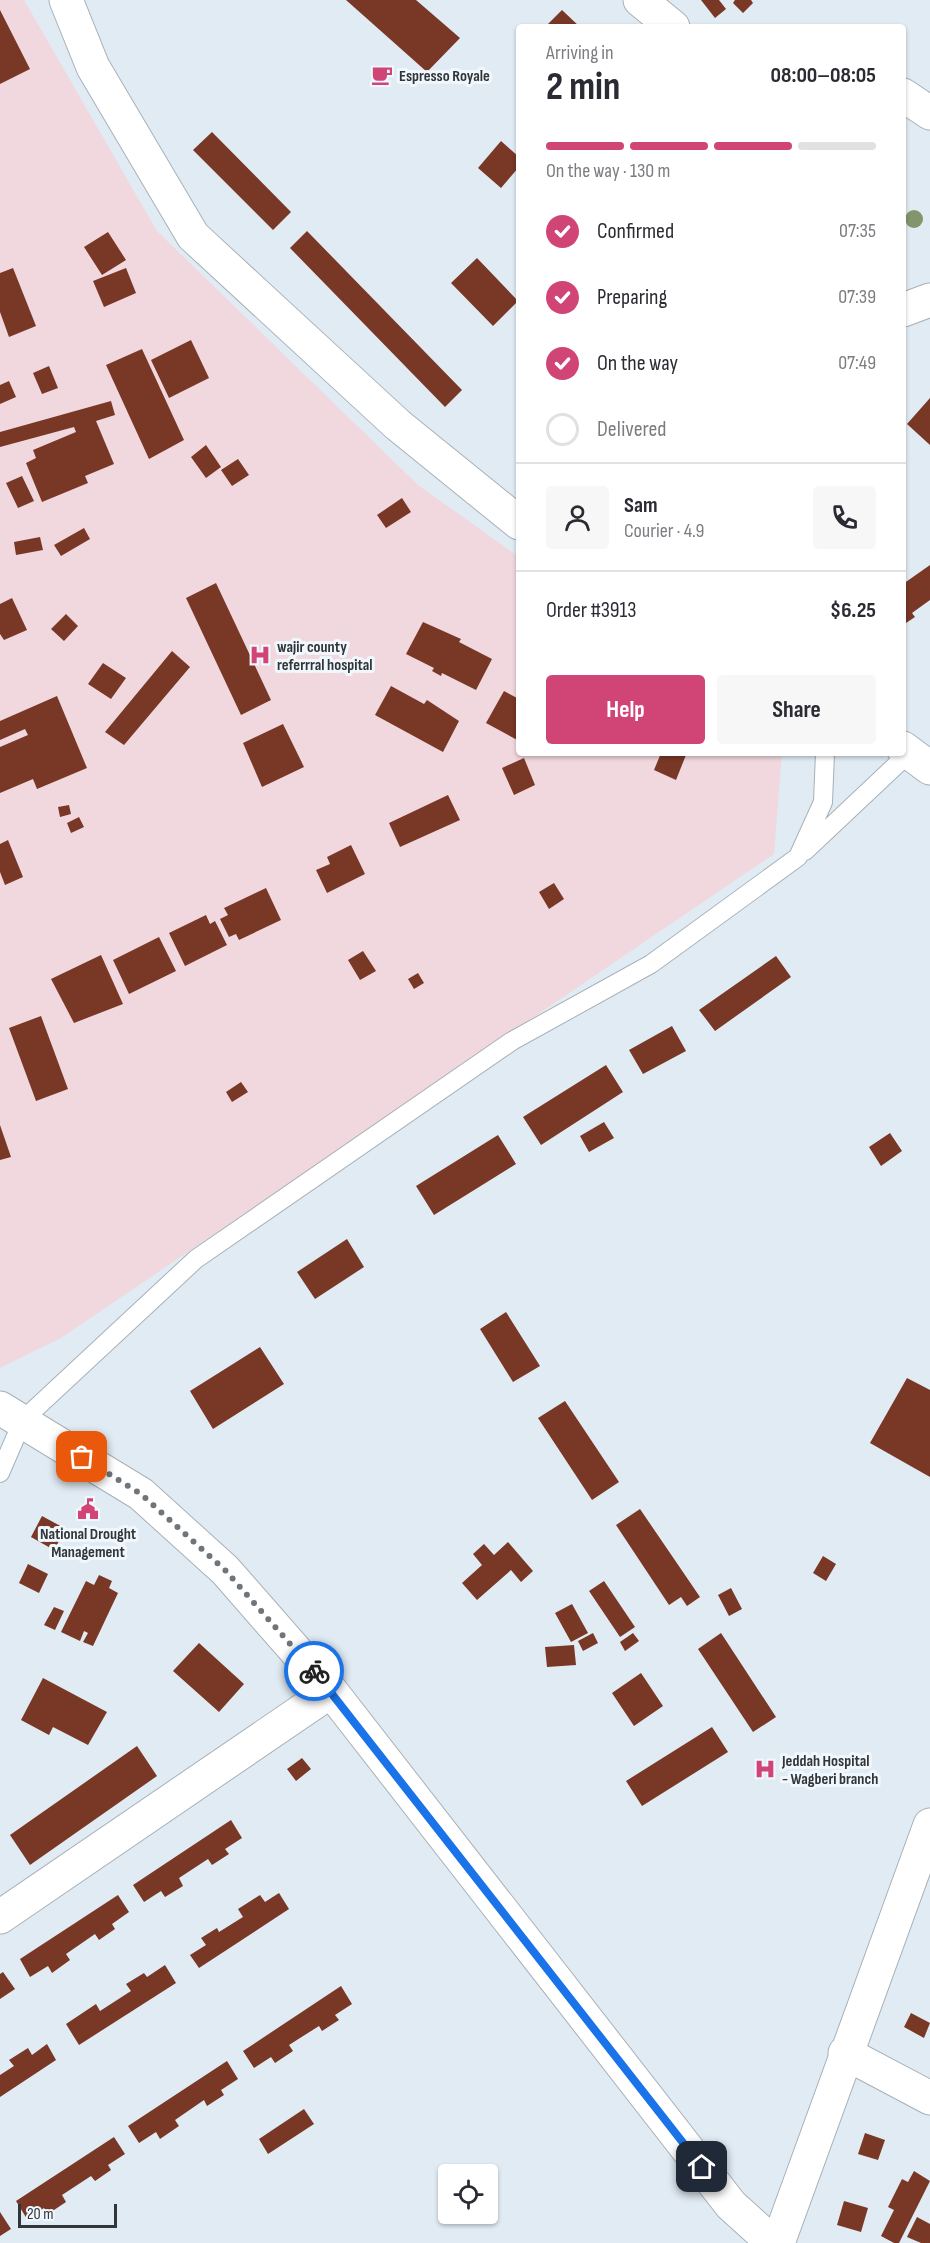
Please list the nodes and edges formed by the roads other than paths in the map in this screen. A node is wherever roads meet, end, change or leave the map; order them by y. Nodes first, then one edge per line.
1 (66, 0) edge
2 (640, 0) edge
3 (669, 24) edge
4 (906, 96) edge
5 (930, 113) edge
6 (930, 300) edge
7 (906, 309) edge
8 (516, 520) edge
9 (825, 756) edge
10 (914, 756) edge
11 (798, 857) junction
12 (12, 1414) edge
13 (0, 1473) edge
14 (331, 1690) junction
15 (930, 1826) edge
16 (0, 1917) edge
17 (845, 2053) junction
18 (930, 2098) edge
19 (773, 2243) edge
20 (778, 2243) edge

1 - 8 street
2 - 3 street
4 - 5 street
6 - 7 street
9 - 11 lane
10 - 11 lane
11 - 12 lane
12 - 13 lane
12 - 14 street
14 - 16 street
14 - 19 street
15 - 17 street
17 - 18 street
17 - 20 street

